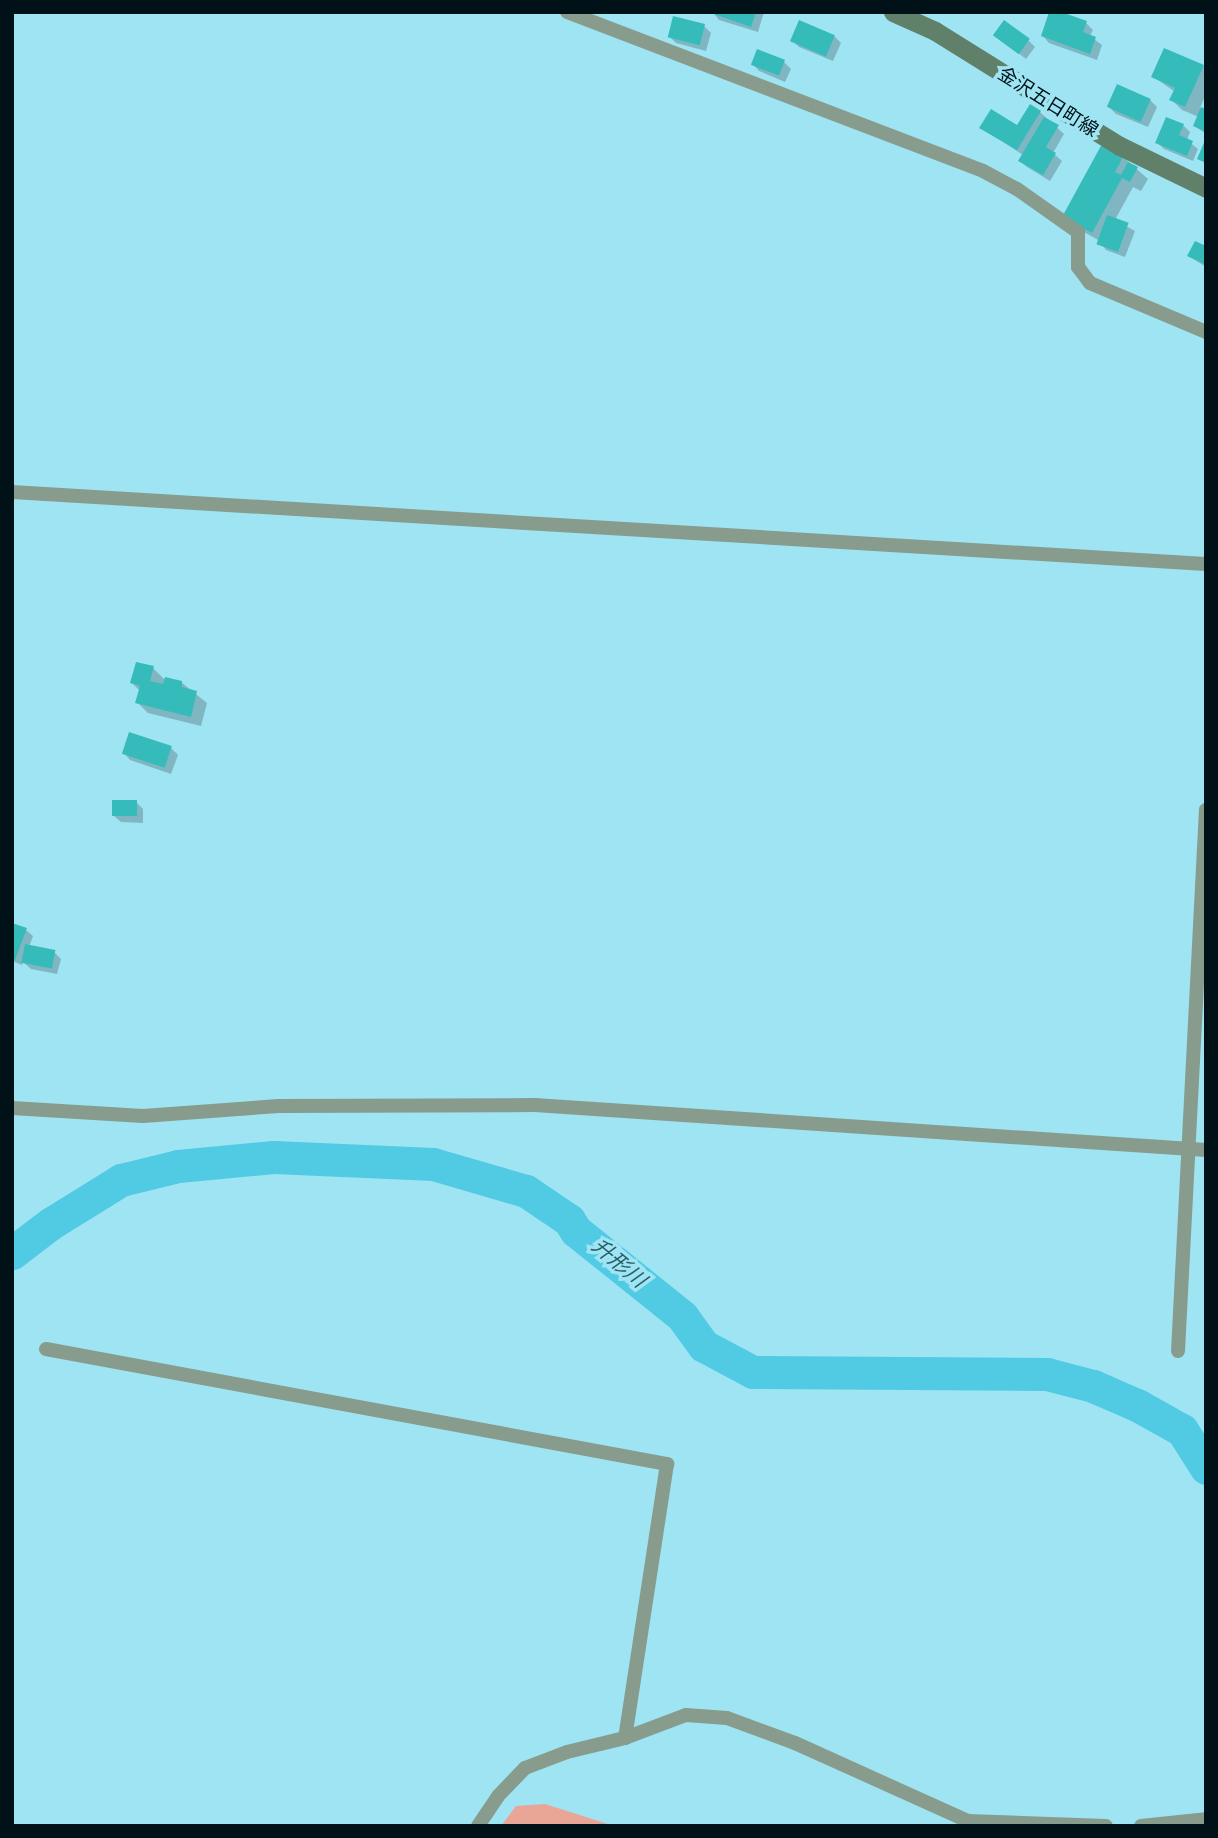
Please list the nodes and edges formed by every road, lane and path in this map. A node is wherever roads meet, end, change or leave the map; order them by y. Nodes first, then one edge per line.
1 (567, 12) edge
2 (892, 12) edge
3 (1206, 188) edge
4 (1206, 332) edge
5 (12, 492) edge
6 (1206, 564) edge
7 (1206, 810) edge
8 (12, 1108) edge
9 (1189, 1149) junction
10 (1206, 1150) edge
11 (46, 1349) dead end
12 (1178, 1351) dead end
13 (625, 1738) junction
14 (1206, 1819) edge
15 (478, 1826) edge
16 (1106, 1826) edge
17 (1141, 1826) edge

1 - 4 street
2 - 3 main road, 金沢五日町線
5 - 6 street
7 - 9 street
8 - 9 street
9 - 10 street
9 - 12 street
11 - 13 street
13 - 15 street
13 - 16 street
14 - 17 street

